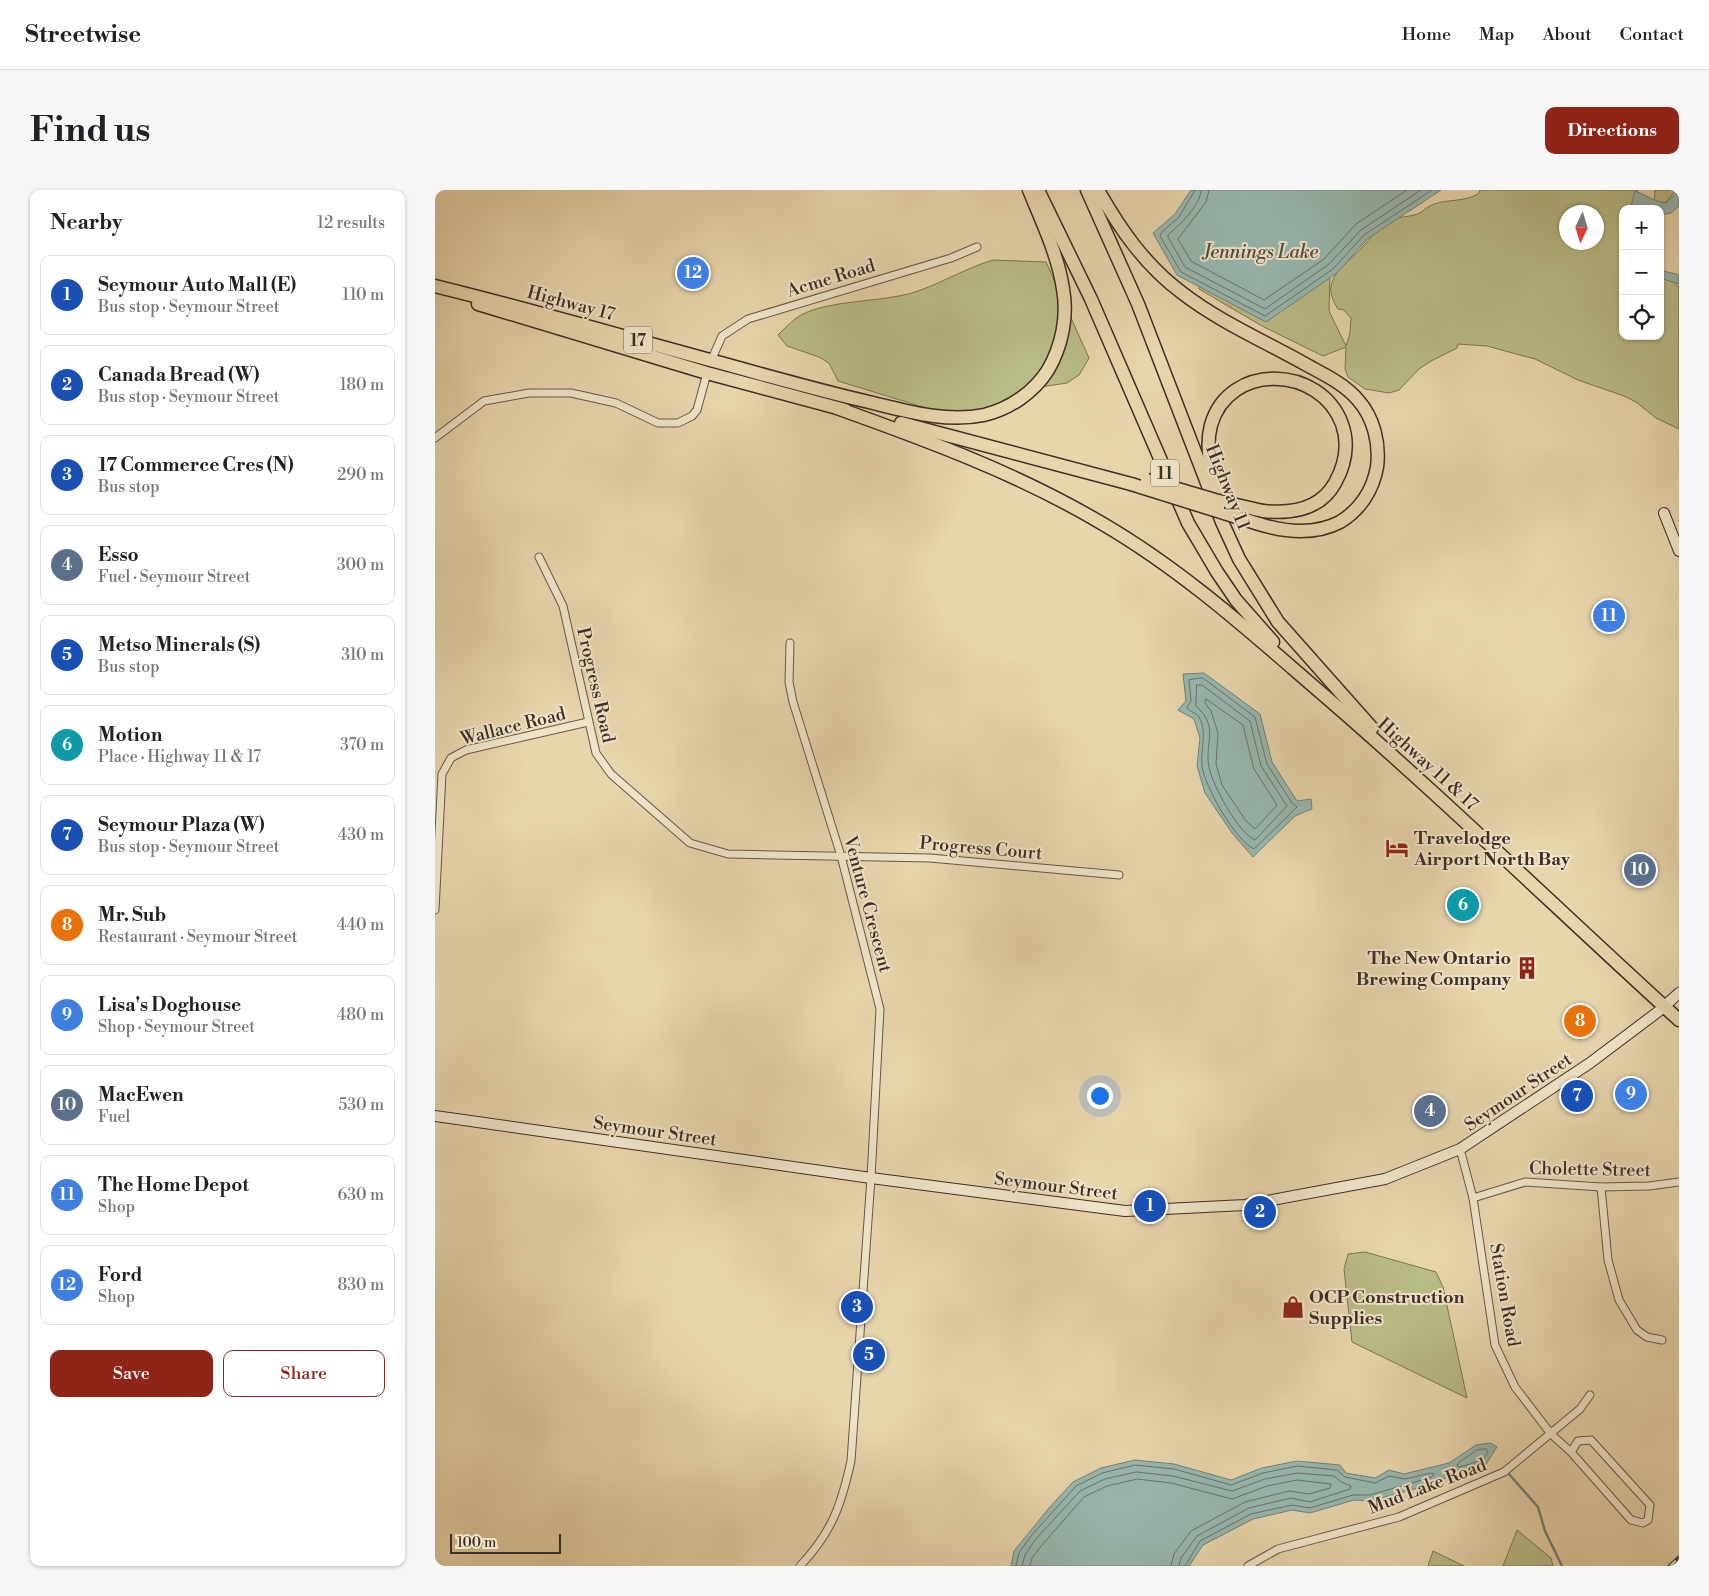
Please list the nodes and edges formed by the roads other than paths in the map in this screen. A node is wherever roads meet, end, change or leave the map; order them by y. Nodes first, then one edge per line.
1 (1029, 190) edge
2 (1038, 190) edge
3 (1087, 190) edge
4 (1098, 190) edge
5 (977, 246) dead end
6 (435, 288) edge
7 (711, 360) junction
8 (707, 373) junction
9 (839, 402) junction
10 (435, 438) edge
11 (1664, 513) dead end
12 (1261, 518) junction
13 (1679, 551) edge
14 (539, 556) dead end
15 (1265, 604) junction
16 (790, 643) dead end
17 (1354, 714) junction
18 (588, 722) junction
19 (841, 856) junction
20 (1119, 875) dead end
21 (435, 910) edge
22 (1679, 993) edge
23 (1665, 1007) junction
24 (1679, 1020) edge
25 (435, 1116) edge
26 (1460, 1149) junction
27 (871, 1178) junction
28 (1679, 1182) edge
29 (1601, 1187) junction
30 (1473, 1198) junction
31 (1661, 1340) dead end
32 (1590, 1395) dead end
33 (1551, 1434) junction
34 (1571, 1452) junction
35 (801, 1566) edge
36 (1248, 1566) edge

1 - 9 highway
2 - 17 highway, 11
3 - 15 highway, Highway 11 / 11
4 - 12 highway
5 - 7 street, Acme Road
6 - 7 highway, Highway 17 / 17
6 - 8 highway, Highway 17 / 17
7 - 8 highway
7 - 9 highway, Highway 17 / 17
8 - 9 highway, Highway 17 / 17
8 - 10 street
9 - 12 highway, bridge
9 - 17 highway
11 - 13 street
12 - 15 highway
14 - 18 street, Progress Road
15 - 17 highway, Highway 11 / 11
16 - 19 street, Venture Crescent
17 - 23 highway, Highway 11 & 17 / 11
18 - 19 street, Progress Road
18 - 21 street, Wallace Road
19 - 20 street, Progress Court
19 - 27 street, Venture Crescent
22 - 23 street, Seymour Street
23 - 24 highway, Highway 11 & 17 / 11
23 - 26 street, Seymour Street
25 - 27 street, Seymour Street
26 - 27 street, Seymour Street
26 - 30 street, Station Road
27 - 35 street, Venture Crescent
28 - 29 street, Cholette Street
29 - 30 street, Cholette Street
29 - 31 street
30 - 33 street, Station Road
32 - 33 street, Mud Lake Road
33 - 34 street, Station Road
33 - 36 street, Mud Lake Road
34 - 34 street, Station Road

